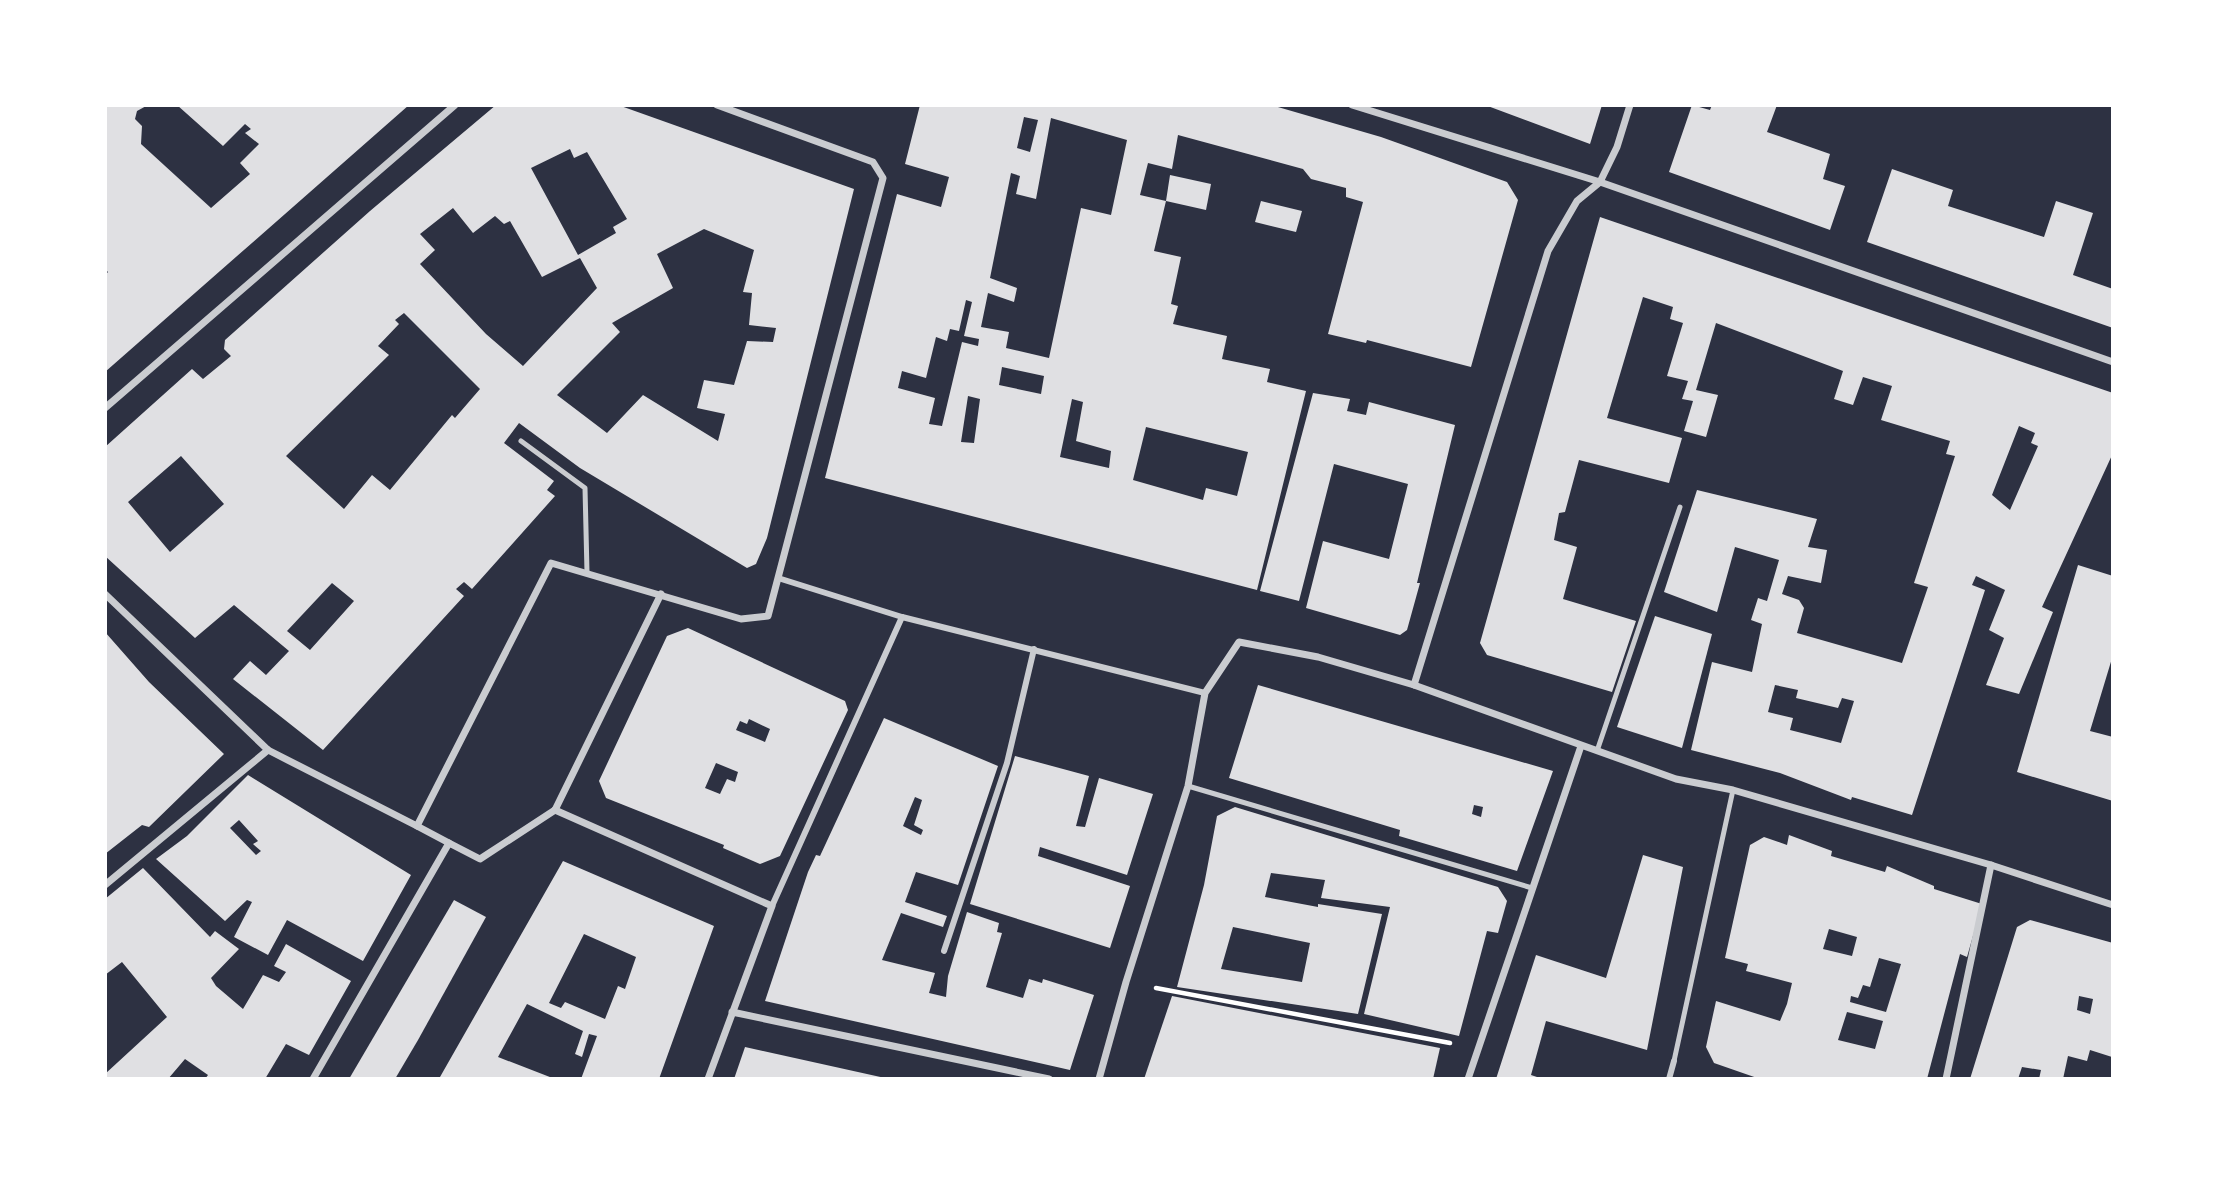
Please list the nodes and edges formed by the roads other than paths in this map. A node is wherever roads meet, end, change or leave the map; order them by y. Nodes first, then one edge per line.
1 (455, 105) edge
2 (717, 105) edge
3 (1352, 105) edge
4 (1630, 105) edge
5 (1600, 182) junction
6 (2113, 362) edge
7 (105, 408) edge
8 (521, 441) dead end
9 (1680, 507) dead end
10 (587, 572) junction
11 (778, 578) junction
12 (105, 594) edge
13 (661, 594) junction
14 (902, 617) junction
15 (1034, 649) junction
16 (1414, 685) junction
17 (1205, 693) junction
18 (1581, 746) junction
19 (268, 750) junction
20 (1597, 751) junction
21 (1188, 786) junction
22 (1733, 790) junction
23 (555, 810) junction
24 (416, 826) junction
25 (449, 844) junction
26 (1991, 865) junction
27 (105, 885) edge
28 (1532, 888) junction
29 (772, 905) junction
30 (2113, 905) edge
31 (944, 951) dead end
32 (732, 1012) junction
33 (1674, 1061) joint
34 (313, 1079) edge
35 (708, 1079) edge
36 (1049, 1079) edge
37 (1099, 1079) edge
38 (1468, 1079) edge
39 (1669, 1079) edge
40 (1946, 1079) edge

1 - 7 street
2 - 11 street
3 - 5 street
4 - 5 street
5 - 6 street
5 - 16 street
8 - 10 lane
9 - 20 lane
10 - 13 street
10 - 24 street
11 - 13 street
11 - 14 street
12 - 19 street
13 - 23 street
14 - 15 street
14 - 29 street
15 - 17 street
15 - 31 street
16 - 17 street
16 - 18 street
17 - 21 street
18 - 20 street
18 - 28 street
19 - 24 street
19 - 27 street
20 - 22 street
21 - 28 lane
21 - 37 street
22 - 26 street
22 - 33 lane
23 - 25 street
23 - 29 street
24 - 25 street
25 - 34 street
26 - 30 street
26 - 40 street
28 - 38 street
29 - 32 street
32 - 35 street
32 - 36 street
33 - 39 street

